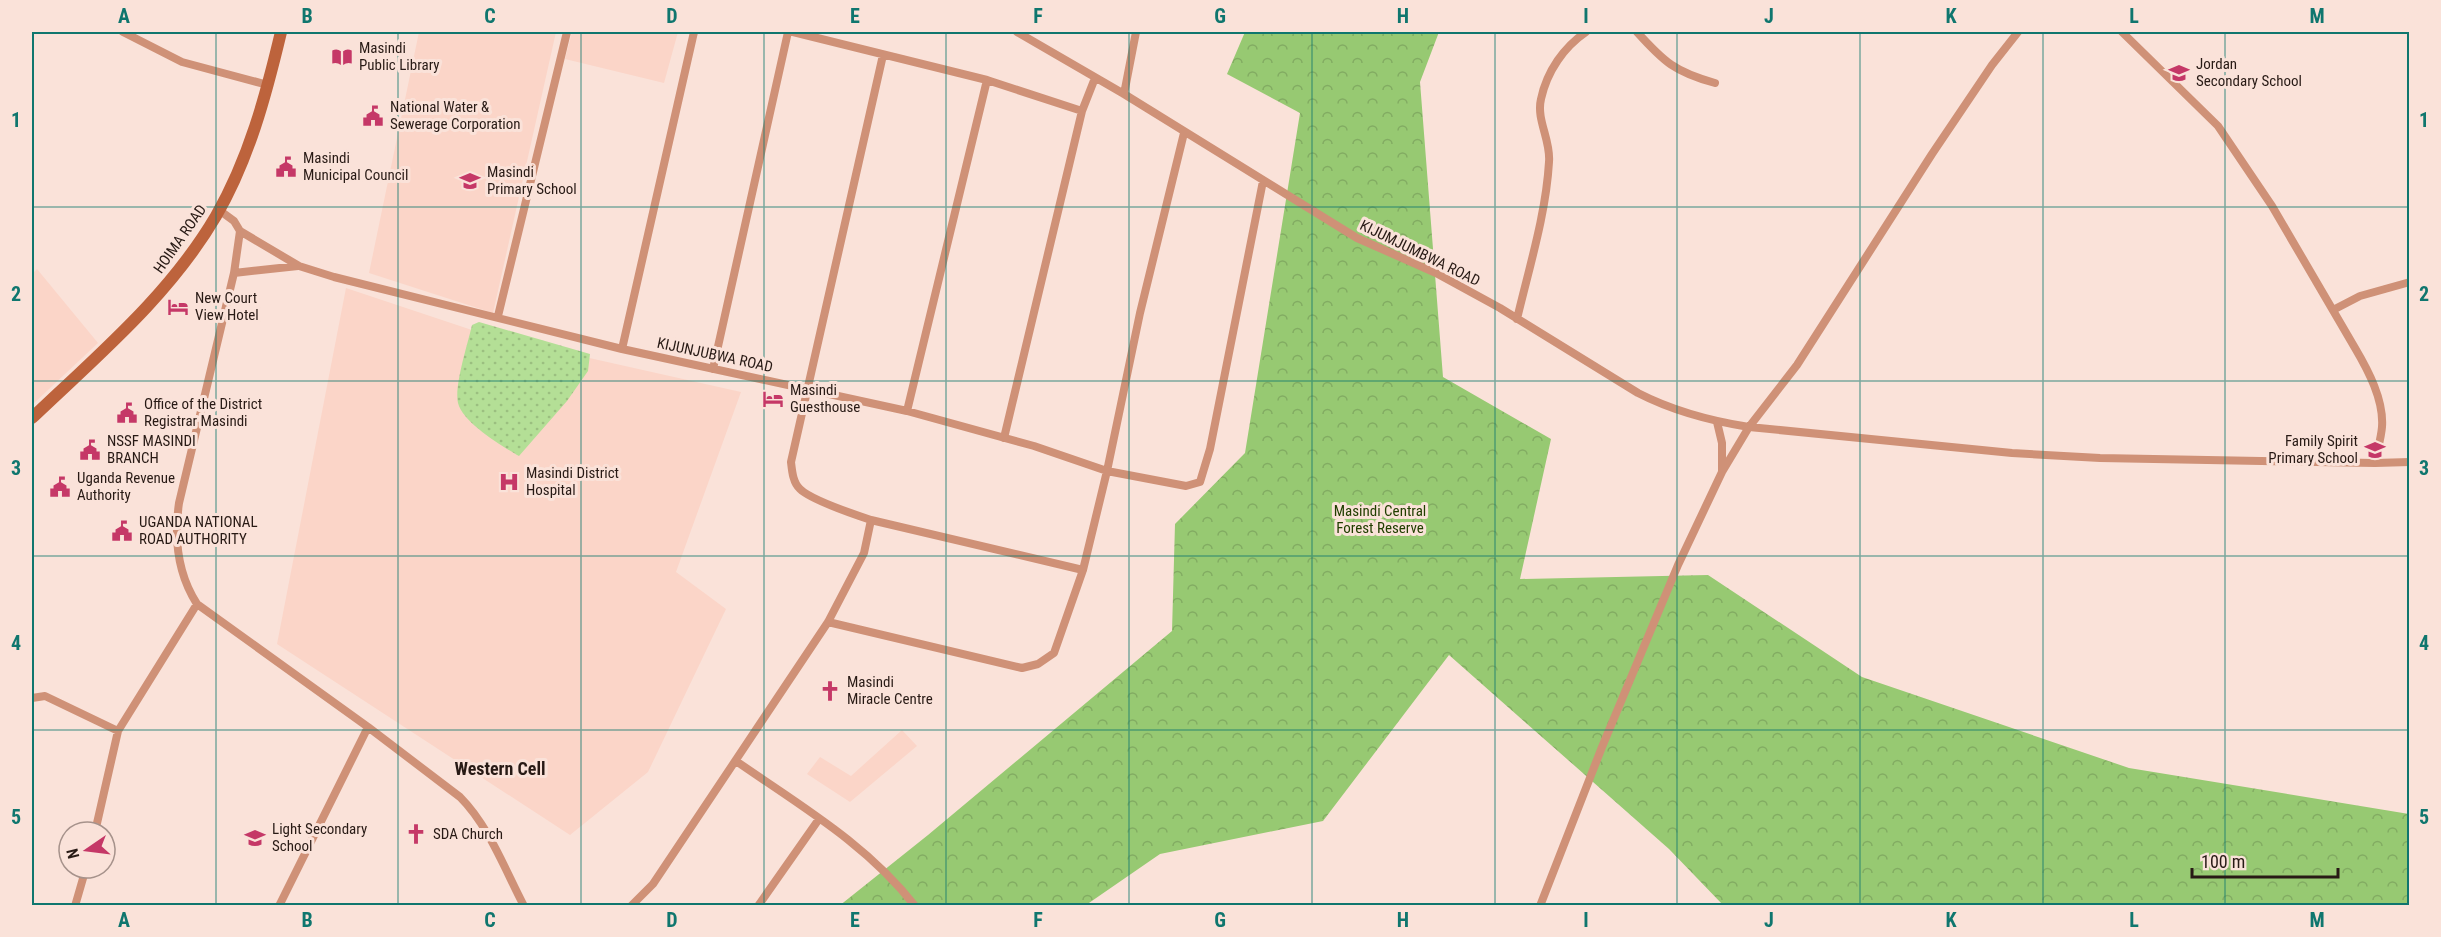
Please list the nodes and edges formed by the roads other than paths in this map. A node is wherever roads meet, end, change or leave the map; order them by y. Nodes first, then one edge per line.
1 (123, 32) edge
2 (281, 32) edge
3 (567, 32) edge
4 (694, 32) edge
5 (788, 32) edge
6 (793, 32) edge
7 (1017, 32) edge
8 (1136, 32) edge
9 (1586, 32) edge
10 (1637, 32) edge
11 (2018, 32) edge
12 (2122, 32) edge
13 (883, 55) junction
14 (1095, 78) junction
15 (987, 80) junction
16 (1715, 82) dead end
17 (268, 85) junction
18 (1124, 94) junction
19 (1082, 111) junction
20 (1184, 133) junction
21 (1263, 181) junction
22 (219, 210) junction
23 (240, 231) junction
24 (299, 266) junction
25 (234, 273) junction
26 (2409, 282) edge
27 (2333, 310) junction
28 (498, 316) junction
29 (1517, 319) junction
30 (622, 349) junction
31 (713, 369) junction
32 (807, 389) junction
33 (907, 411) junction
34 (32, 418) edge
35 (1717, 422) junction
36 (1749, 427) junction
37 (1004, 438) junction
38 (2409, 462) edge
39 (2375, 463) junction
40 (1107, 471) junction
41 (1722, 472) junction
42 (871, 520) junction
43 (1083, 570) junction
44 (197, 604) junction
45 (828, 622) junction
46 (32, 698) edge
47 (368, 728) junction
48 (118, 731) junction
49 (736, 760) junction
50 (819, 819) junction
51 (98, 820) edge
52 (83, 880) edge
53 (75, 906) edge
54 (279, 906) edge
55 (524, 906) edge
56 (631, 906) edge
57 (758, 906) edge
58 (915, 906) edge
59 (1540, 906) edge

1 - 17 street
2 - 17 main road, HOIMA ROAD
3 - 28 street
4 - 30 street
5 - 31 street
6 - 13 street
7 - 14 street, KIJUMJUMBWA ROAD
8 - 18 street
9 - 29 street
10 - 16 street
11 - 36 street
12 - 27 street
13 - 15 street
13 - 32 street
14 - 18 street, KIJUMJUMBWA ROAD
14 - 19 street
15 - 19 street
15 - 33 street
17 - 22 main road, HOIMA ROAD
18 - 20 street, KIJUMJUMBWA ROAD
19 - 37 street
20 - 21 street, KIJUMJUMBWA ROAD
20 - 40 street
21 - 29 street, KIJUMJUMBWA ROAD
21 - 40 street, KIJUNJUBWA ROAD
22 - 23 street, KIJUNJUBWA ROAD
22 - 34 main road, HOIMA ROAD
23 - 24 street, KIJUNJUBWA ROAD
23 - 25 street
24 - 25 street
24 - 28 street, KIJUNJUBWA ROAD
25 - 44 street
26 - 27 street
27 - 39 street
28 - 30 street, KIJUNJUBWA ROAD
29 - 35 street, KIJUMJUMBWA ROAD
30 - 31 street, KIJUNJUBWA ROAD
31 - 32 street, KIJUNJUBWA ROAD
32 - 33 street, KIJUNJUBWA ROAD
32 - 42 street
33 - 37 street, KIJUNJUBWA ROAD
35 - 36 street, KIJUMJUMBWA ROAD
35 - 41 street
36 - 39 street, KIJUMJUMBWA ROAD
36 - 41 street
37 - 40 street, KIJUNJUBWA ROAD
38 - 39 street, KIJUMJUMBWA ROAD
40 - 43 street
41 - 59 street
42 - 43 street
42 - 45 street
43 - 45 street
44 - 47 street
44 - 48 street
45 - 49 street
46 - 48 street
47 - 54 street
47 - 55 street
48 - 51 street
49 - 50 street
49 - 56 street
50 - 57 street
50 - 58 street
52 - 53 street

